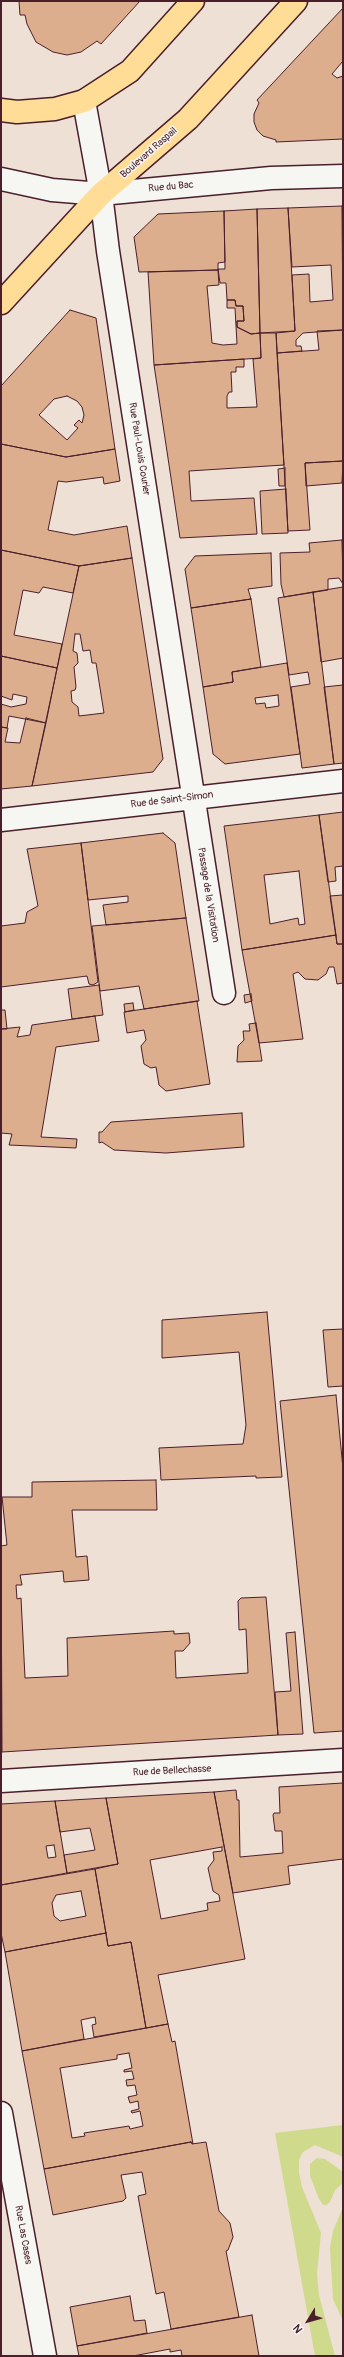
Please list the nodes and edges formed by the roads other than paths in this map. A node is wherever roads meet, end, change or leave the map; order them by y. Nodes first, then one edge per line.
1 (193, 1) edge
2 (296, 1) edge
3 (84, 100) junction
4 (1, 110) edge
5 (343, 176) edge
6 (1, 179) edge
7 (101, 194) junction
8 (1, 303) edge
9 (343, 781) edge
10 (193, 797) junction
11 (1, 820) edge
12 (224, 993) dead end
13 (343, 1760) edge
14 (1, 1781) edge
15 (1, 2114) edge
16 (45, 2356) edge

1 - 3 main road
2 - 7 main road, Boulevard Raspail
3 - 4 main road
3 - 7 street, Rue Paul-Louis Courier
5 - 7 street, Rue du Bac
6 - 7 street, Rue du Bac
7 - 8 main road, Boulevard Raspail
7 - 10 street, Rue Paul-Louis Courier
9 - 10 street, Rue de Saint-Simon
10 - 11 street, Rue de Saint-Simon
10 - 12 street, Passage de la Visitation
13 - 14 street, Rue de Bellechasse
15 - 16 street, Rue Las Cases

